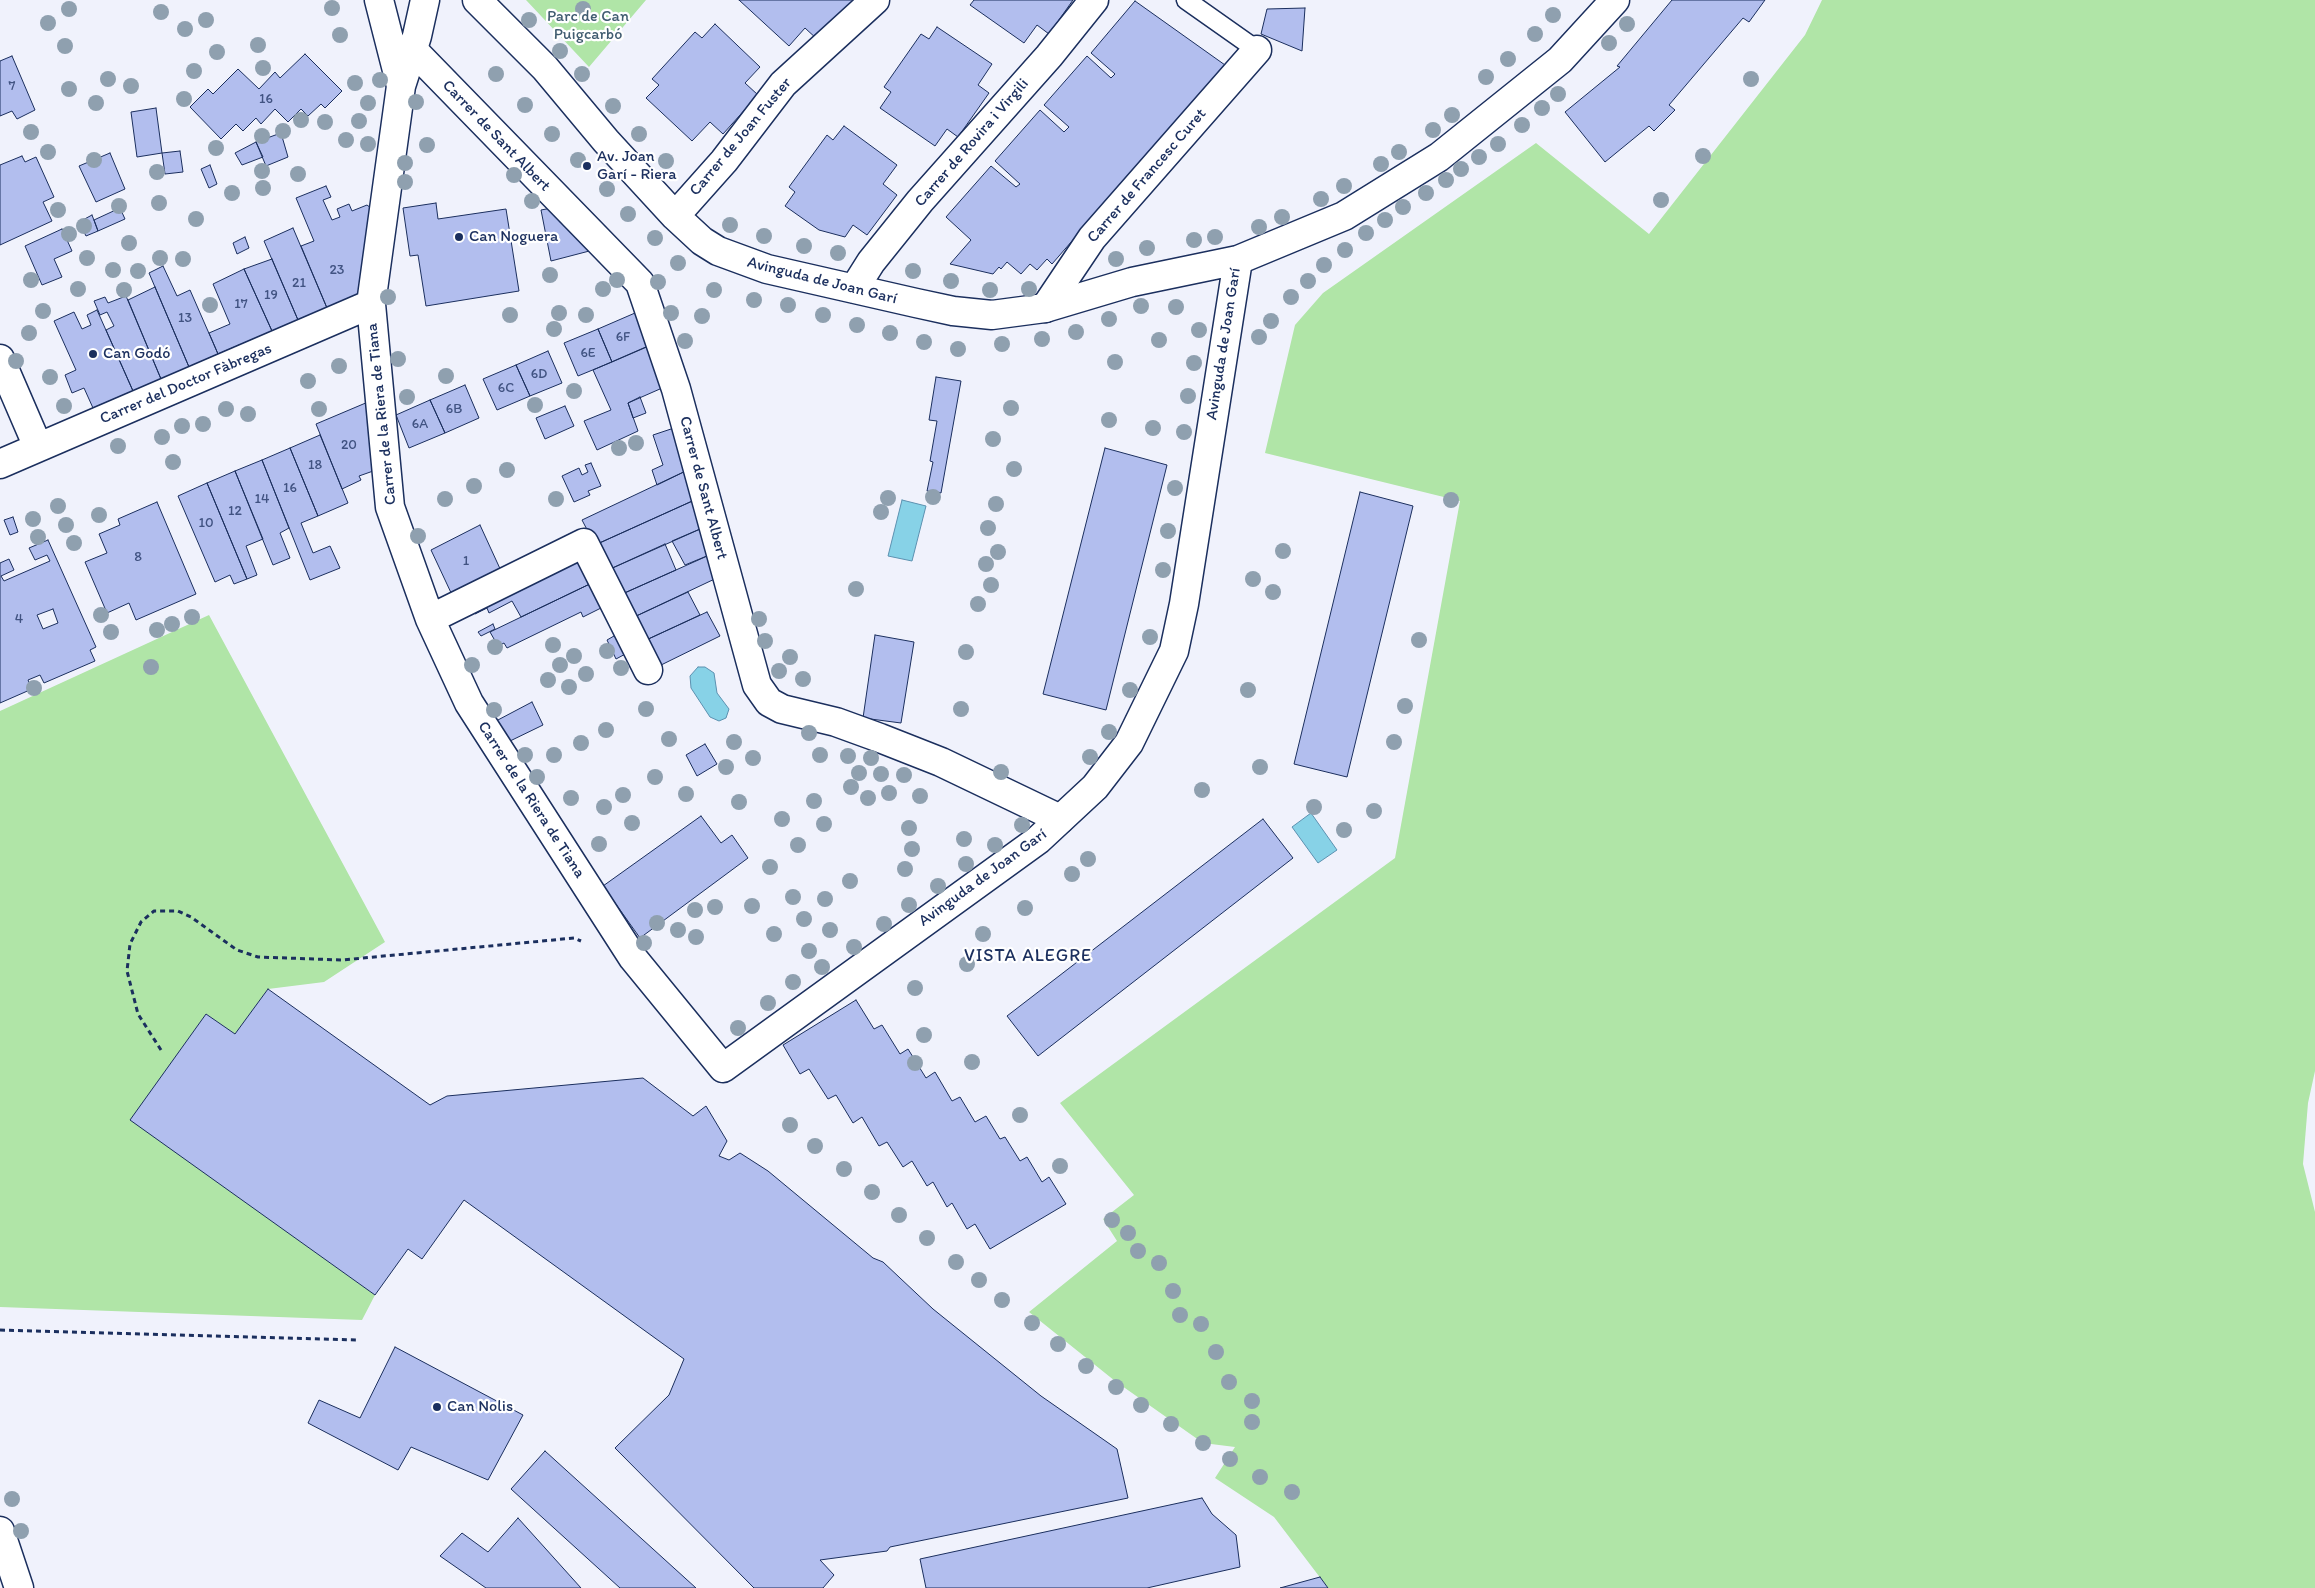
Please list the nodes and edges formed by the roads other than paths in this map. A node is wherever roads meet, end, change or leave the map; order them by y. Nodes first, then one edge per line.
1 (380, 0) edge
2 (424, 0) edge
3 (477, 0) edge
4 (875, 0) edge
5 (1094, 0) edge
6 (1186, 0) edge
7 (1615, 0) edge
8 (413, 50) junction
9 (1257, 50) joint
10 (401, 86) junction
11 (675, 216) junction
12 (1238, 260) junction
13 (854, 289) junction
14 (371, 304) junction
15 (1046, 308) junction
16 (0, 359) edge
17 (38, 448) junction
18 (0, 464) edge
19 (430, 619) junction
20 (648, 670) dead end
21 (1060, 819) junction
22 (723, 1068) joint
23 (0, 1531) edge
24 (20, 1588) edge

1 - 10 street
2 - 8 street, Carrer de la Riera de Tiana
3 - 11 street, Avinguda de Joan Garí
4 - 11 street, Carrer de Joan Fuster
5 - 13 street, Carrer de Rovira i Virgili
6 - 9 lane
7 - 12 street
8 - 10 street, Carrer de la Riera de Tiana
8 - 21 street, Carrer de Sant Albert
9 - 15 street, Carrer de Francesc Curet
10 - 14 street, Carrer de la Riera de Tiana
11 - 13 street, Avinguda de Joan Garí
12 - 15 street, Avinguda de Joan Garí
12 - 21 street, Avinguda de Joan Garí
13 - 15 street, Avinguda de Joan Garí
14 - 17 street, Carrer del Doctor Fàbregas
14 - 19 street, Carrer de la Riera de Tiana
16 - 17 street
17 - 18 street, Carrer del Doctor Fàbregas
19 - 20 street
19 - 22 street, Carrer de la Riera de Tiana
21 - 22 street, Avinguda de Joan Garí
23 - 24 street

